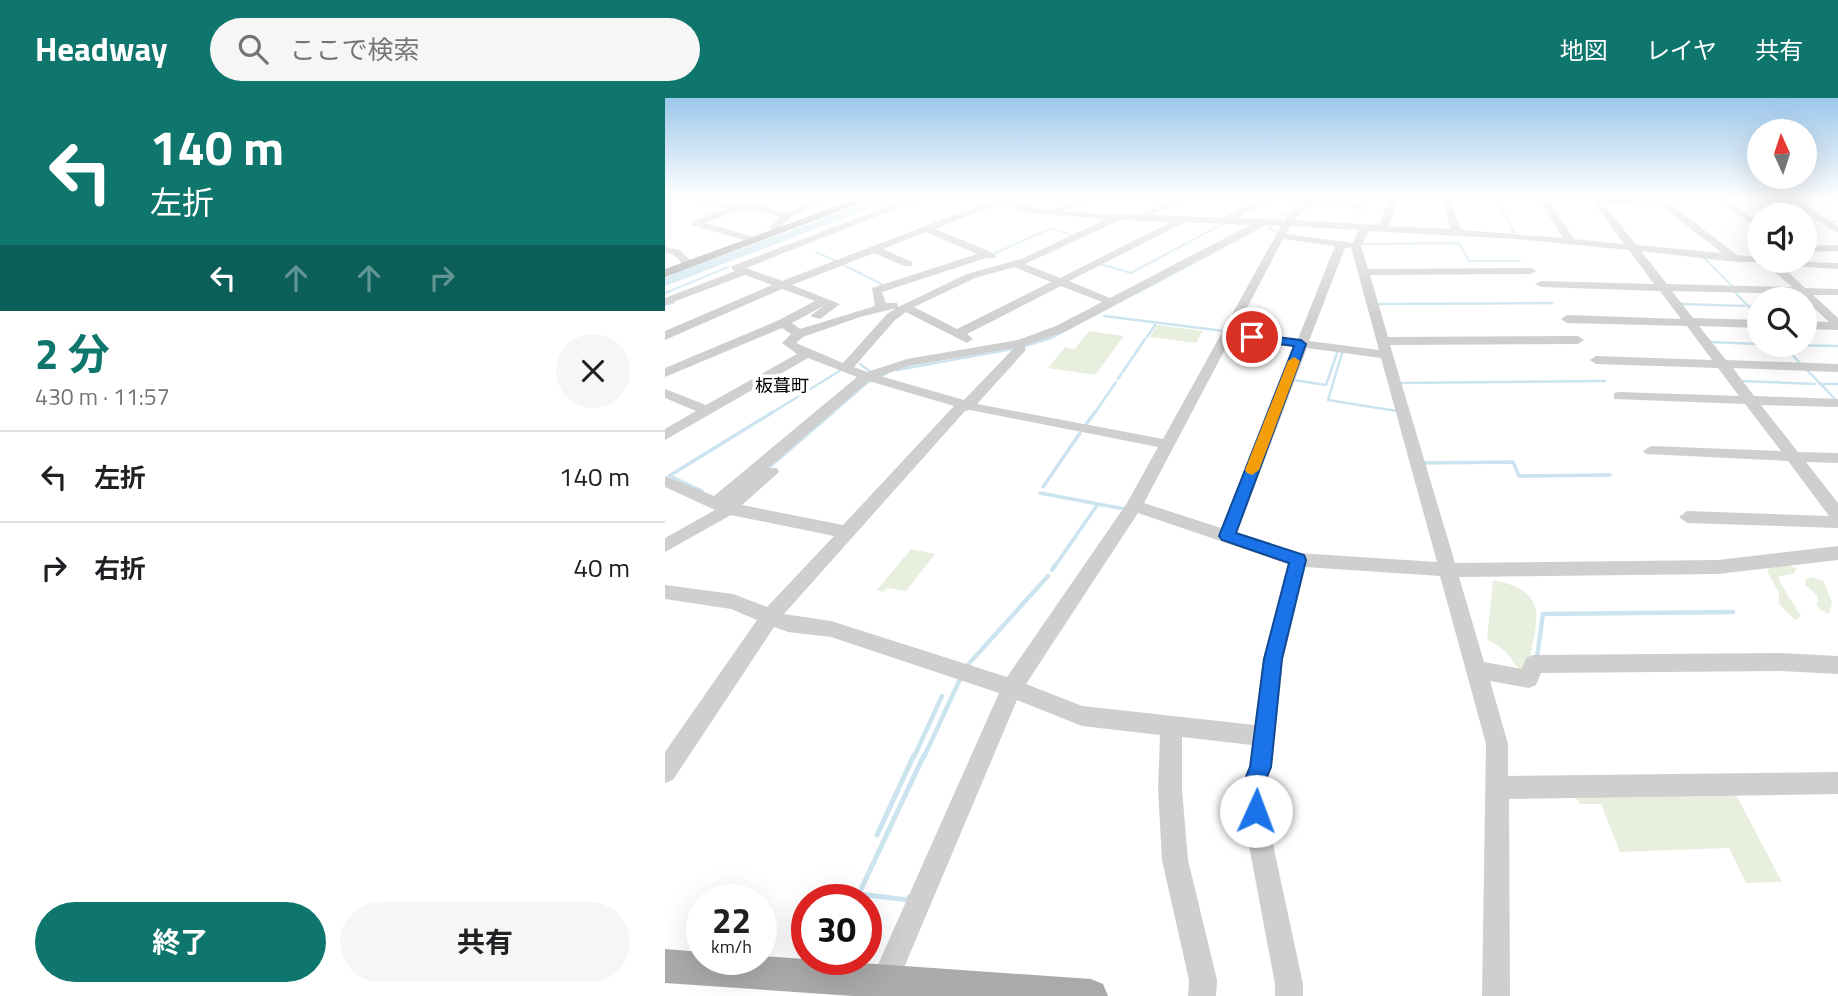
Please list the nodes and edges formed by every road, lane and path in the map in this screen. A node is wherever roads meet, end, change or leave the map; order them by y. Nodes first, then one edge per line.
1 (747, 238) edge
2 (760, 238) edge
3 (814, 238) edge
4 (903, 238) edge
5 (948, 238) edge
6 (1073, 238) edge
7 (1148, 238) edge
8 (1237, 238) edge
9 (1279, 238) edge
10 (1295, 238) edge
11 (1360, 238) edge
12 (1519, 238) edge
13 (1568, 238) edge
14 (1626, 238) edge
15 (1708, 238) edge
16 (754, 240) junction
17 (1571, 242) junction
18 (1341, 244) junction
19 (1356, 246) junction
20 (1838, 248) edge
21 (874, 249) junction
22 (1635, 249) junction
23 (1817, 249) edge
24 (665, 250) edge
25 (987, 254) junction
26 (1817, 257) edge
27 (1736, 260) junction
28 (1747, 260) edge
29 (689, 264) junction
30 (908, 264) dead end
31 (1015, 264) junction
32 (1834, 266) edge
33 (667, 270) edge
34 (746, 271) junction
35 (1531, 271) dead end
36 (1363, 272) junction
37 (1782, 273) edge
38 (1061, 282) junction
39 (1541, 284) dead end
40 (782, 285) junction
41 (1664, 287) junction
42 (1798, 287) edge
43 (1747, 289) edge
44 (1817, 291) edge
45 (1838, 292) edge
46 (665, 302) edge
47 (1111, 302) junction
48 (1817, 305) edge
49 (881, 307) junction
50 (906, 307) junction
51 (810, 315) junction
52 (1567, 319) dead end
53 (782, 322) junction
54 (1691, 322) junction
55 (833, 323) junction
56 (1747, 324) edge
57 (1817, 325) edge
58 (1838, 325) edge
59 (799, 334) junction
60 (957, 334) junction
61 (1228, 334) junction
62 (665, 336) edge
63 (1579, 340) dead end
64 (1301, 344) junction
65 (1385, 348) junction
66 (987, 349) junction
67 (1020, 349) dead end
68 (806, 354) junction
69 (1596, 360) dead end
70 (1723, 364) junction
71 (846, 368) junction
72 (1838, 368) edge
73 (665, 373) edge
74 (875, 378) junction
75 (665, 393) edge
76 (1619, 396) dead end
77 (1751, 400) junction
78 (1838, 403) edge
79 (964, 407) junction
80 (707, 411) junction
81 (665, 435) edge
82 (1167, 444) junction
83 (1651, 450) dead end
84 (1793, 456) junction
85 (1838, 458) edge
86 (665, 481) edge
87 (721, 506) junction
88 (1134, 506) junction
89 (1838, 515) edge
90 (1687, 517) dead end
91 (1838, 522) edge
92 (847, 532) junction
93 (1227, 536) junction
94 (665, 546) edge
95 (1838, 553) edge
96 (1298, 560) junction
97 (1448, 570) junction
98 (665, 592) edge
99 (769, 618) junction
100 (1838, 665) edge
101 (1476, 670) junction
102 (1011, 688) junction
103 (1171, 728) junction
104 (1263, 736) junction
105 (665, 772) edge
106 (1838, 783) edge
107 (1497, 788) junction
108 (665, 966) edge
109 (881, 988) edge
110 (1090, 996) edge
111 (1202, 996) edge
112 (1289, 996) edge
113 (1496, 996) edge

1 - 16 street
2 - 16 main road
3 - 34 street
4 - 21 street
5 - 25 street
6 - 31 street
7 - 38 street
8 - 47 street
9 - 61 street
10 - 18 street
11 - 19 street
12 - 17 street
13 - 17 street
14 - 22 street
15 - 27 street
16 - 29 main road
17 - 22 street
18 - 19 street
18 - 64 street
19 - 36 street
20 - 23 street
21 - 30 street
21 - 40 street
22 - 27 street
22 - 41 street
24 - 29 street
25 - 31 street
25 - 49 street
26 - 32 street
27 - 28 street
29 - 33 main road
31 - 38 street
31 - 50 street
34 - 40 street
34 - 46 street
35 - 36 street
36 - 65 street
37 - 42 street
38 - 47 street
38 - 60 street
39 - 41 street
40 - 51 street
40 - 62 street
41 - 43 street
41 - 54 street
44 - 45 street
47 - 66 street
48 - 58 street
49 - 50 street
49 - 55 street
50 - 60 street
50 - 71 street
51 - 53 street
51 - 55 street
52 - 54 street
53 - 59 street
53 - 73 street
54 - 56 street
54 - 70 street
55 - 59 street
57 - 58 street
59 - 68 street
60 - 66 street
61 - 64 street
61 - 82 street
63 - 65 street
64 - 65 street
64 - 93 street
65 - 97 street
66 - 74 street
67 - 79 street
68 - 71 street
68 - 80 street
69 - 70 street
70 - 72 street
70 - 77 street
71 - 74 street
74 - 79 street
74 - 87 street
75 - 80 street
76 - 77 street
77 - 78 street
77 - 84 street
79 - 82 street
79 - 92 street
80 - 81 street
82 - 88 street
83 - 84 street
84 - 85 street
84 - 89 street
86 - 87 street
87 - 92 street
87 - 94 street
88 - 93 street
88 - 102 street
90 - 91 street
92 - 99 street
93 - 96 street
95 - 97 street
96 - 97 street
96 - 104 street
97 - 101 street
98 - 99 street
99 - 102 street
99 - 105 street
100 - 101 street
101 - 107 street
102 - 103 street
102 - 109 street
103 - 104 street
103 - 111 street
104 - 112 street
106 - 107 street
107 - 113 street
108 - 109 main road
109 - 110 main road

